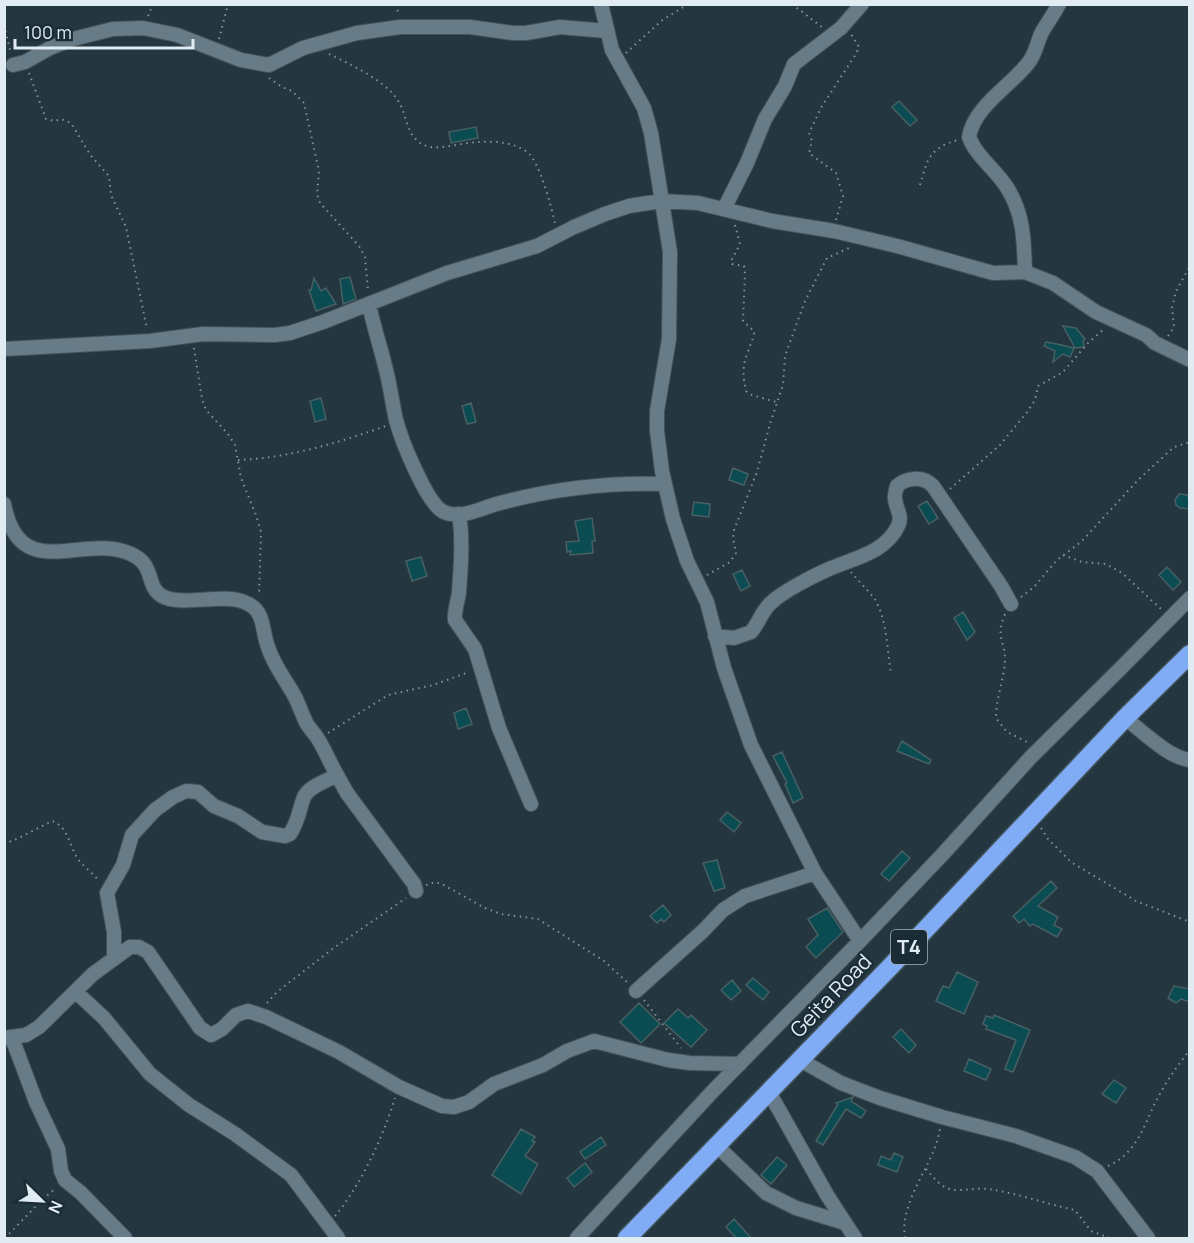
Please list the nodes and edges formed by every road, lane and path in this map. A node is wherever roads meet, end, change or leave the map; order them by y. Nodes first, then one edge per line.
1 (228, 4) edge
2 (601, 4) edge
3 (688, 4) edge
4 (792, 4) edge
5 (862, 4) edge
6 (1059, 4) edge
7 (846, 23) junction
8 (4, 25) edge
9 (606, 30) junction
10 (833, 35) junction
11 (317, 45) junction
12 (214, 50) junction
13 (618, 62) junction
14 (19, 63) junction
15 (262, 65) junction
16 (969, 137) junction
17 (920, 185) dead end
18 (661, 201) junction
19 (729, 209) junction
20 (834, 231) junction
21 (559, 236) junction
22 (864, 238) junction
23 (1190, 266) edge
24 (1025, 272) junction
25 (369, 304) junction
26 (1116, 322) junction
27 (192, 336) junction
28 (150, 341) junction
29 (1155, 343) junction
30 (4, 349) edge
31 (1190, 360) edge
32 (777, 402) junction
33 (397, 422) junction
34 (1190, 442) edge
35 (238, 460) junction
36 (665, 484) junction
37 (941, 498) junction
38 (4, 504) edge
39 (459, 514) junction
40 (1063, 555) junction
41 (843, 563) junction
42 (698, 582) junction
43 (1190, 598) edge
44 (1011, 604) junction
45 (260, 614) junction
46 (1168, 619) junction
47 (715, 636) junction
48 (1190, 654) edge
49 (480, 667) junction
50 (891, 674) dead end
51 (1125, 718) junction
52 (318, 739) junction
53 (1041, 746) junction
54 (1190, 760) edge
55 (337, 775) junction
56 (531, 804) dead end
57 (1033, 816) junction
58 (4, 844) edge
59 (815, 873) junction
60 (416, 891) junction
61 (107, 893) junction
62 (1190, 922) edge
63 (860, 941) junction
64 (114, 958) junction
65 (636, 990) junction
66 (75, 992) junction
67 (257, 1014) junction
68 (8, 1038) edge
69 (1190, 1050) edge
70 (800, 1060) junction
71 (690, 1063) junction
72 (740, 1064) junction
73 (399, 1087) junction
74 (769, 1092) junction
75 (942, 1118) junction
76 (717, 1146) junction
77 (926, 1169) junction
78 (1096, 1171) junction
79 (65, 1180) junction
80 (844, 1223) junction
81 (327, 1224) junction
82 (635, 1236) edge
83 (5, 1239) edge
84 (125, 1239) edge
85 (338, 1239) edge
86 (577, 1239) edge
87 (855, 1239) edge
88 (905, 1239) edge
89 (1110, 1239) edge
90 (1148, 1239) edge

1 - 12 path
2 - 9 street
3 - 13 path
4 - 10 path
5 - 7 street
6 - 16 street
7 - 10 street
7 - 20 path
8 - 14 path
9 - 11 street
9 - 13 street
10 - 19 street
11 - 15 street
11 - 21 path
12 - 14 street
12 - 15 street
13 - 18 street
14 - 28 path
15 - 25 path
16 - 17 path
16 - 24 street
18 - 19 street
18 - 21 street
18 - 36 street
19 - 20 street
19 - 32 path
20 - 22 street
21 - 25 street
22 - 24 street
22 - 32 path
23 - 29 path
24 - 26 street
25 - 27 street
25 - 33 street
26 - 29 street
26 - 37 path
27 - 28 street
27 - 35 path
28 - 30 street
29 - 31 street
32 - 42 path
33 - 35 path
33 - 39 street
34 - 40 path
35 - 45 path
36 - 39 street
36 - 42 street
37 - 41 street
37 - 44 street
38 - 45 street
39 - 49 street
40 - 44 path
40 - 46 path
41 - 47 street
41 - 50 path
42 - 47 street
43 - 46 street
44 - 53 path
45 - 52 street
46 - 53 street
47 - 59 street
48 - 51 highway, Geita Road / T4
49 - 52 path
49 - 56 street
51 - 54 street
51 - 57 highway, Geita Road / T4
52 - 55 street
53 - 63 street
55 - 60 street
55 - 61 street
57 - 62 path
57 - 70 highway, Geita Road / T4
58 - 61 path
59 - 63 street
59 - 65 street
60 - 65 path
60 - 67 path
61 - 64 street
63 - 72 street
64 - 66 street
64 - 67 street
65 - 71 path
66 - 68 street
66 - 81 street
67 - 73 street
68 - 79 street
69 - 78 path
70 - 74 highway, Geita Road / T4
70 - 75 street
71 - 72 street
71 - 73 street
72 - 86 street
73 - 81 path
74 - 76 highway, Geita Road / T4
74 - 80 street
75 - 77 path
75 - 78 street
76 - 80 street
76 - 82 highway, Geita Road / T4
77 - 88 path
77 - 89 path
78 - 90 street
79 - 83 path
79 - 84 street
80 - 87 street
81 - 85 street

